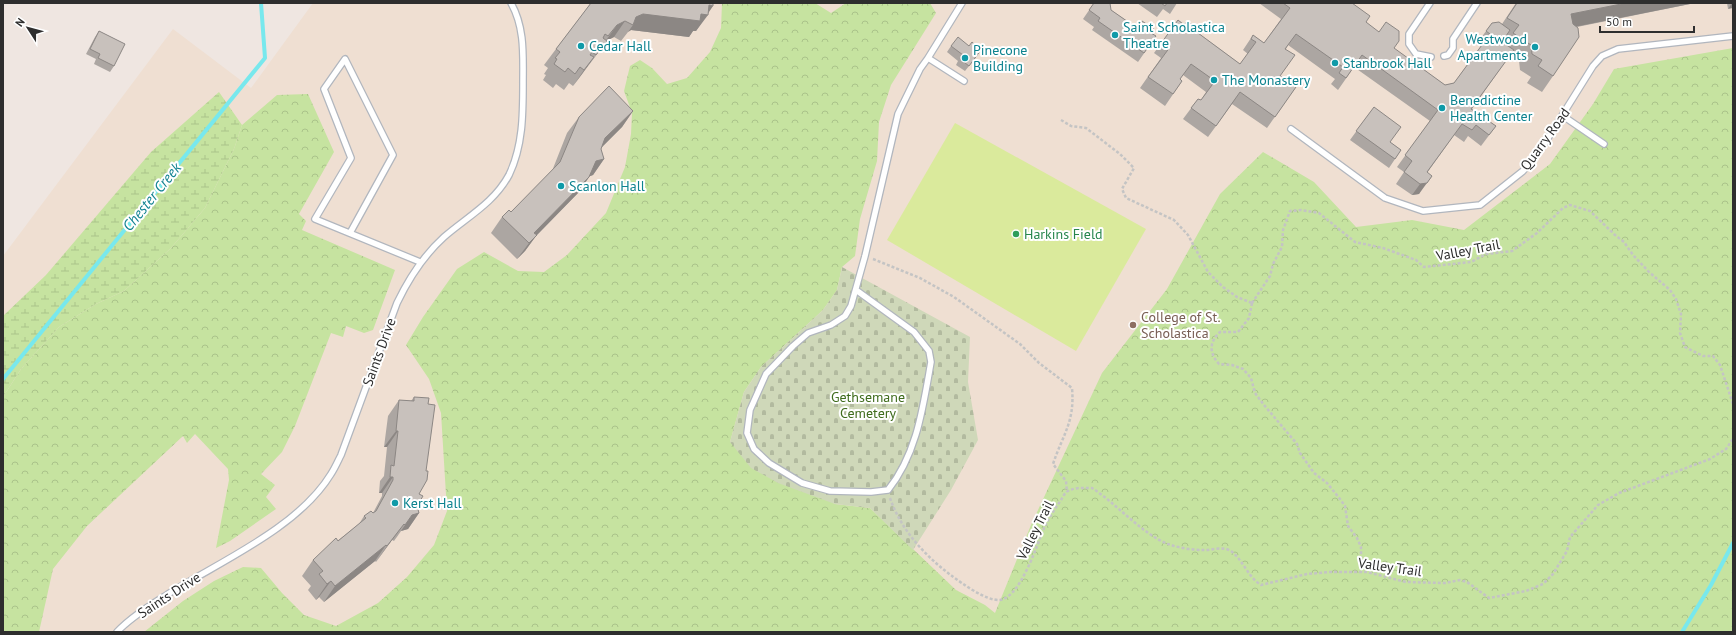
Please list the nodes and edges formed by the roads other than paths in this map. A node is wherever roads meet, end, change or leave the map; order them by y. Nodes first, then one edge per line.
1 (511, 3) edge
2 (962, 3) edge
3 (1430, 3) edge
4 (1477, 3) edge
5 (1733, 36) edge
6 (1444, 56) dead end
7 (1431, 57) dead end
8 (928, 58) junction
9 (964, 81) dead end
10 (1563, 116) junction
11 (1292, 130) dead end
12 (1604, 144) dead end
13 (350, 233) junction
14 (420, 262) junction
15 (856, 290) junction
16 (117, 632) edge

1 - 14 lane, Saints Drive
2 - 8 lane
3 - 7 lane
4 - 6 lane
5 - 10 lane, Quarry Road
8 - 9 lane
8 - 15 lane
10 - 11 lane, Quarry Road
10 - 12 lane
13 - 13 lane
13 - 14 lane
14 - 16 lane, Saints Drive
15 - 15 lane

